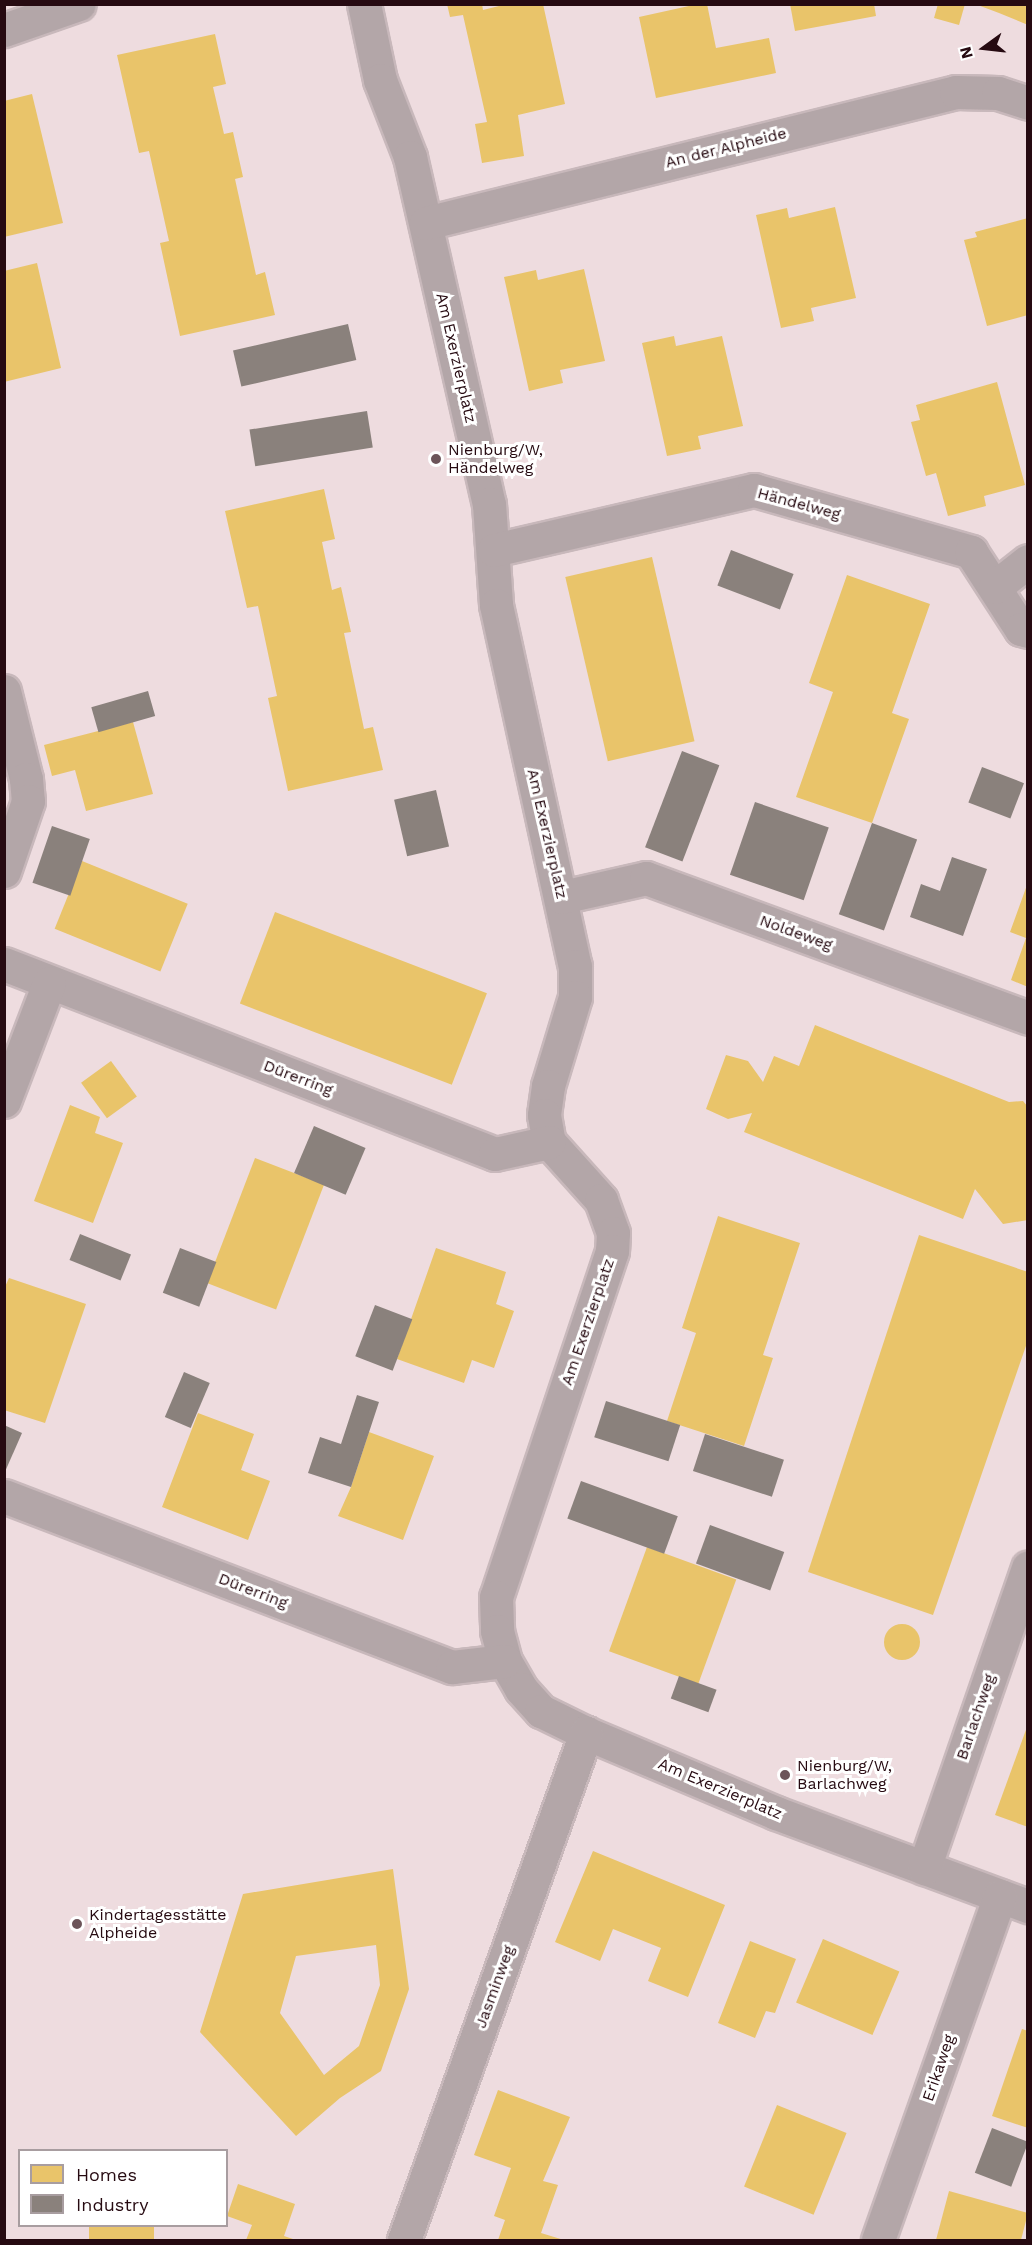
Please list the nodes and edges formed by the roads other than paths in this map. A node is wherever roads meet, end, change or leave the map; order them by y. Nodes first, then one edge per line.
1 (79, 4) edge
2 (364, 4) edge
3 (4, 30) edge
4 (1028, 103) edge
5 (426, 223) junction
6 (494, 550) junction
7 (1028, 561) edge
8 (995, 588) junction
9 (1028, 631) edge
10 (4, 691) edge
11 (4, 871) edge
12 (562, 897) junction
13 (4, 964) edge
14 (49, 983) junction
15 (1028, 1018) edge
16 (4, 1101) edge
17 (549, 1142) junction
18 (4, 1496) edge
19 (1028, 1567) edge
20 (505, 1661) junction
21 (586, 1733) junction
22 (924, 1868) junction
23 (1014, 1901) edge
24 (404, 2241) edge
25 (878, 2241) edge

1 - 3 street
2 - 5 street, Am Exerzierplatz
4 - 5 street, An der Alpheide
5 - 6 street, Am Exerzierplatz
6 - 8 street, Händelweg
6 - 12 street, Am Exerzierplatz
7 - 8 street
8 - 9 street, Händelweg
10 - 11 street
12 - 15 street, Noldeweg
12 - 17 street, Am Exerzierplatz
13 - 14 street, Dürerring
14 - 16 street
14 - 17 street, Dürerring
17 - 20 street, Am Exerzierplatz
18 - 20 street, Dürerring
19 - 22 street, Barlachweg
20 - 21 street, Am Exerzierplatz
21 - 22 street, Am Exerzierplatz
21 - 24 street, Jasminweg
22 - 23 street, Am Exerzierplatz
23 - 25 street, Erikaweg

